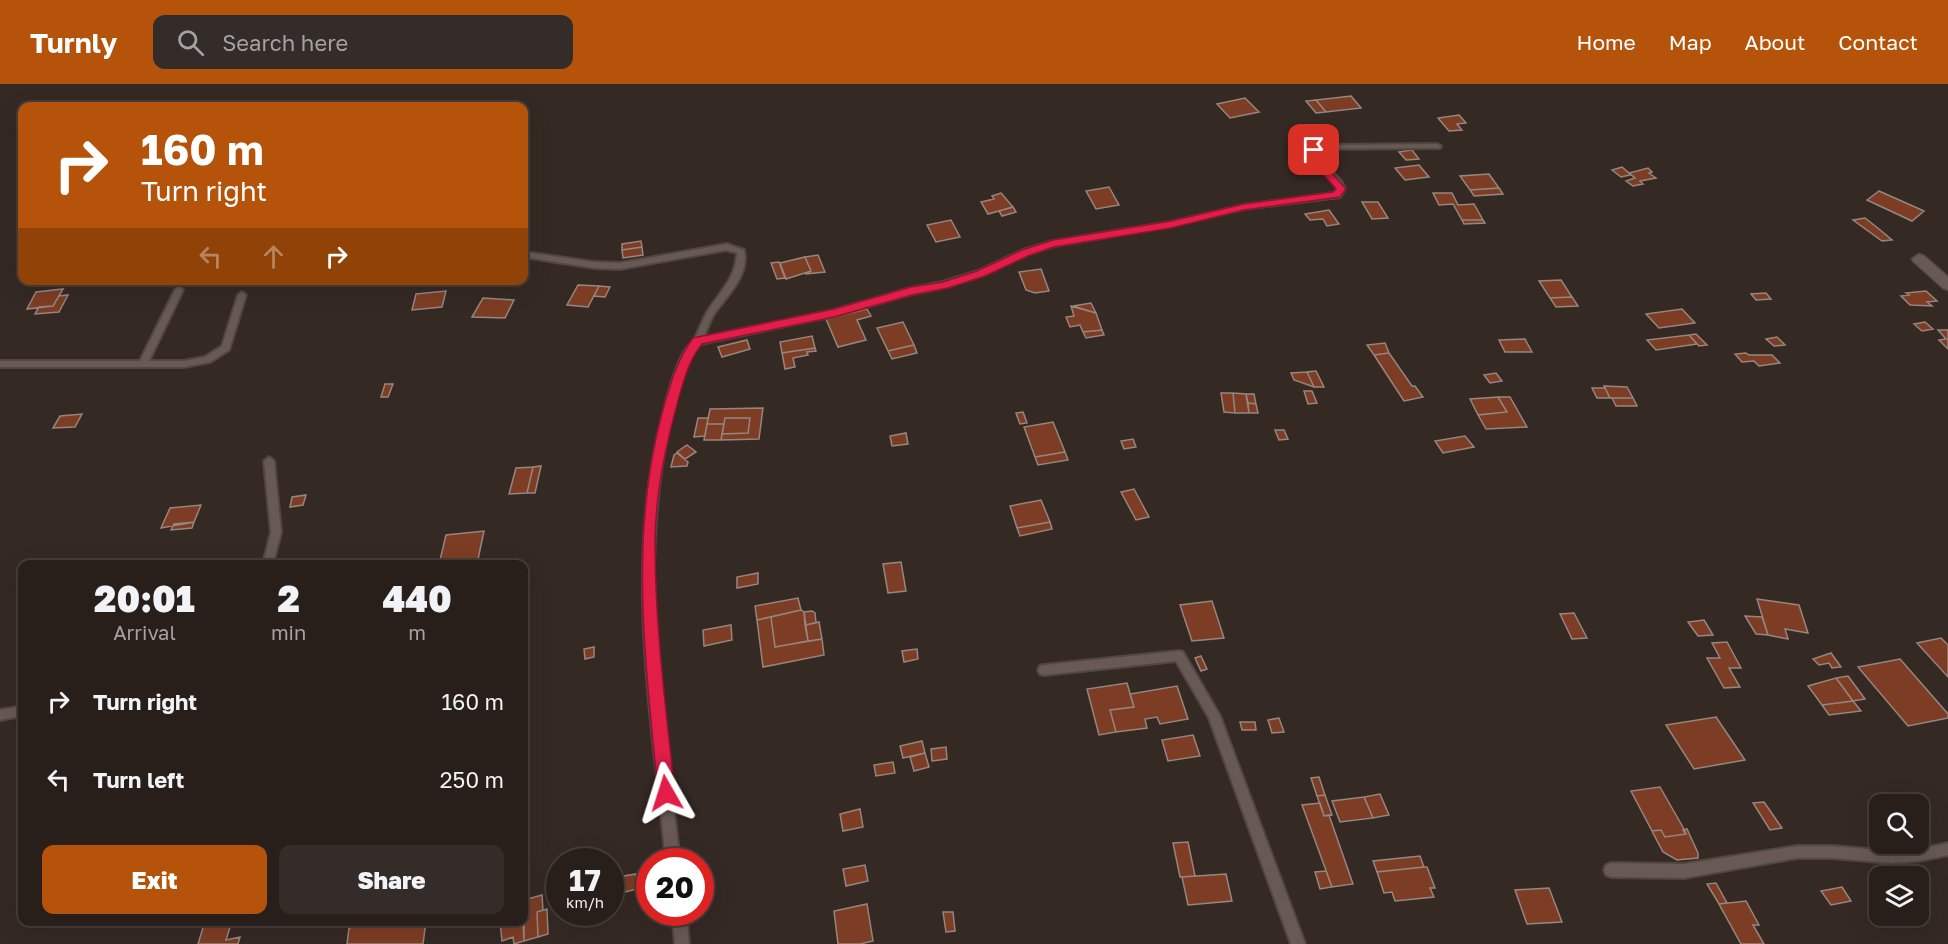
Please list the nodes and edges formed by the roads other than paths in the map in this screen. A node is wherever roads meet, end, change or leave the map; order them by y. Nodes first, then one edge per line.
1 (1437, 146) dead end
2 (528, 255) edge
3 (1918, 259) dead end
4 (1948, 285) edge
5 (179, 290) dead end
6 (242, 295) dead end
7 (698, 341) junction
8 (0, 364) edge
9 (143, 364) junction
10 (269, 461) dead end
11 (269, 560) edge
12 (1044, 670) dead end
13 (18, 712) edge
14 (0, 715) edge
15 (673, 848) edge
16 (1948, 849) edge
17 (1611, 870) dead end
18 (680, 926) edge
19 (682, 944) edge
20 (1298, 944) edge

1 - 7 lane
2 - 7 lane
3 - 4 street
5 - 9 lane
6 - 9 lane
7 - 15 lane
8 - 9 lane
10 - 11 lane
12 - 20 lane
13 - 14 lane
16 - 17 lane
18 - 19 lane

